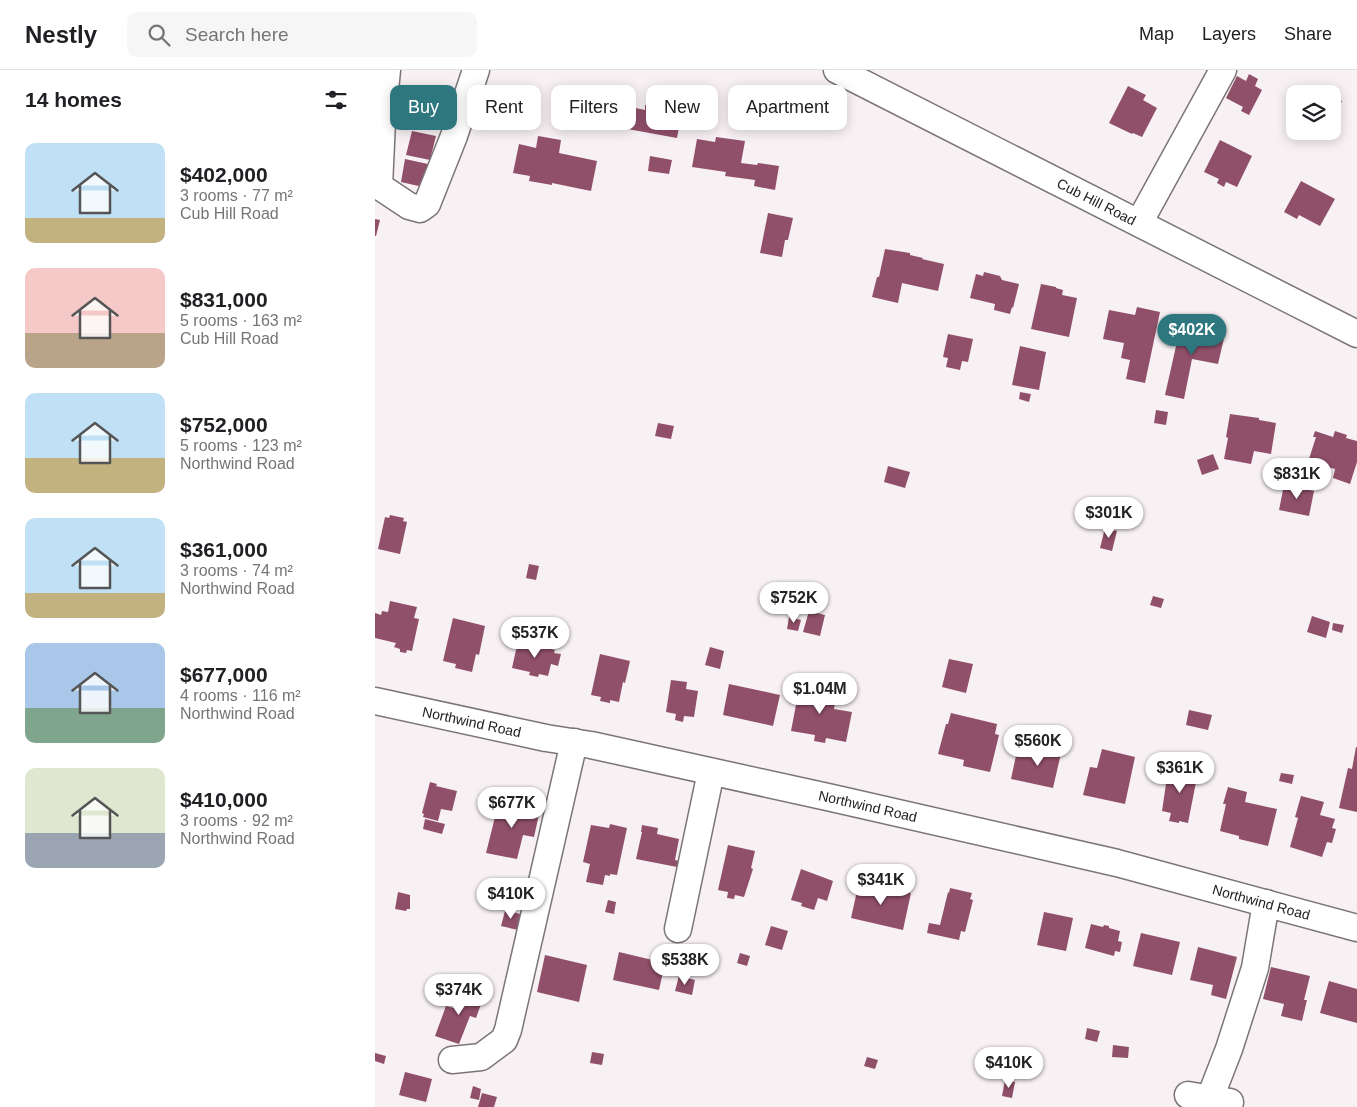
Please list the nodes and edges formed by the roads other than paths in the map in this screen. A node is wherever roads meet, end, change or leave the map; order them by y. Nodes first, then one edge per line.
1 (387, 70) edge
2 (476, 70) edge
3 (837, 70) edge
4 (1223, 70) edge
5 (1139, 223) junction
6 (1357, 334) edge
7 (375, 701) edge
8 (574, 742) junction
9 (711, 772) junction
10 (1266, 903) junction
11 (1357, 928) edge
12 (678, 929) dead end
13 (452, 1060) dead end
14 (1209, 1098) dead end

1 - 2 street
3 - 5 street, Cub Hill Road
4 - 5 street
5 - 6 street, Cub Hill Road
7 - 8 street, Northwind Road
8 - 9 street, Northwind Road
8 - 13 street
9 - 10 street, Northwind Road
9 - 12 street
10 - 11 street, Northwind Road
10 - 14 street

